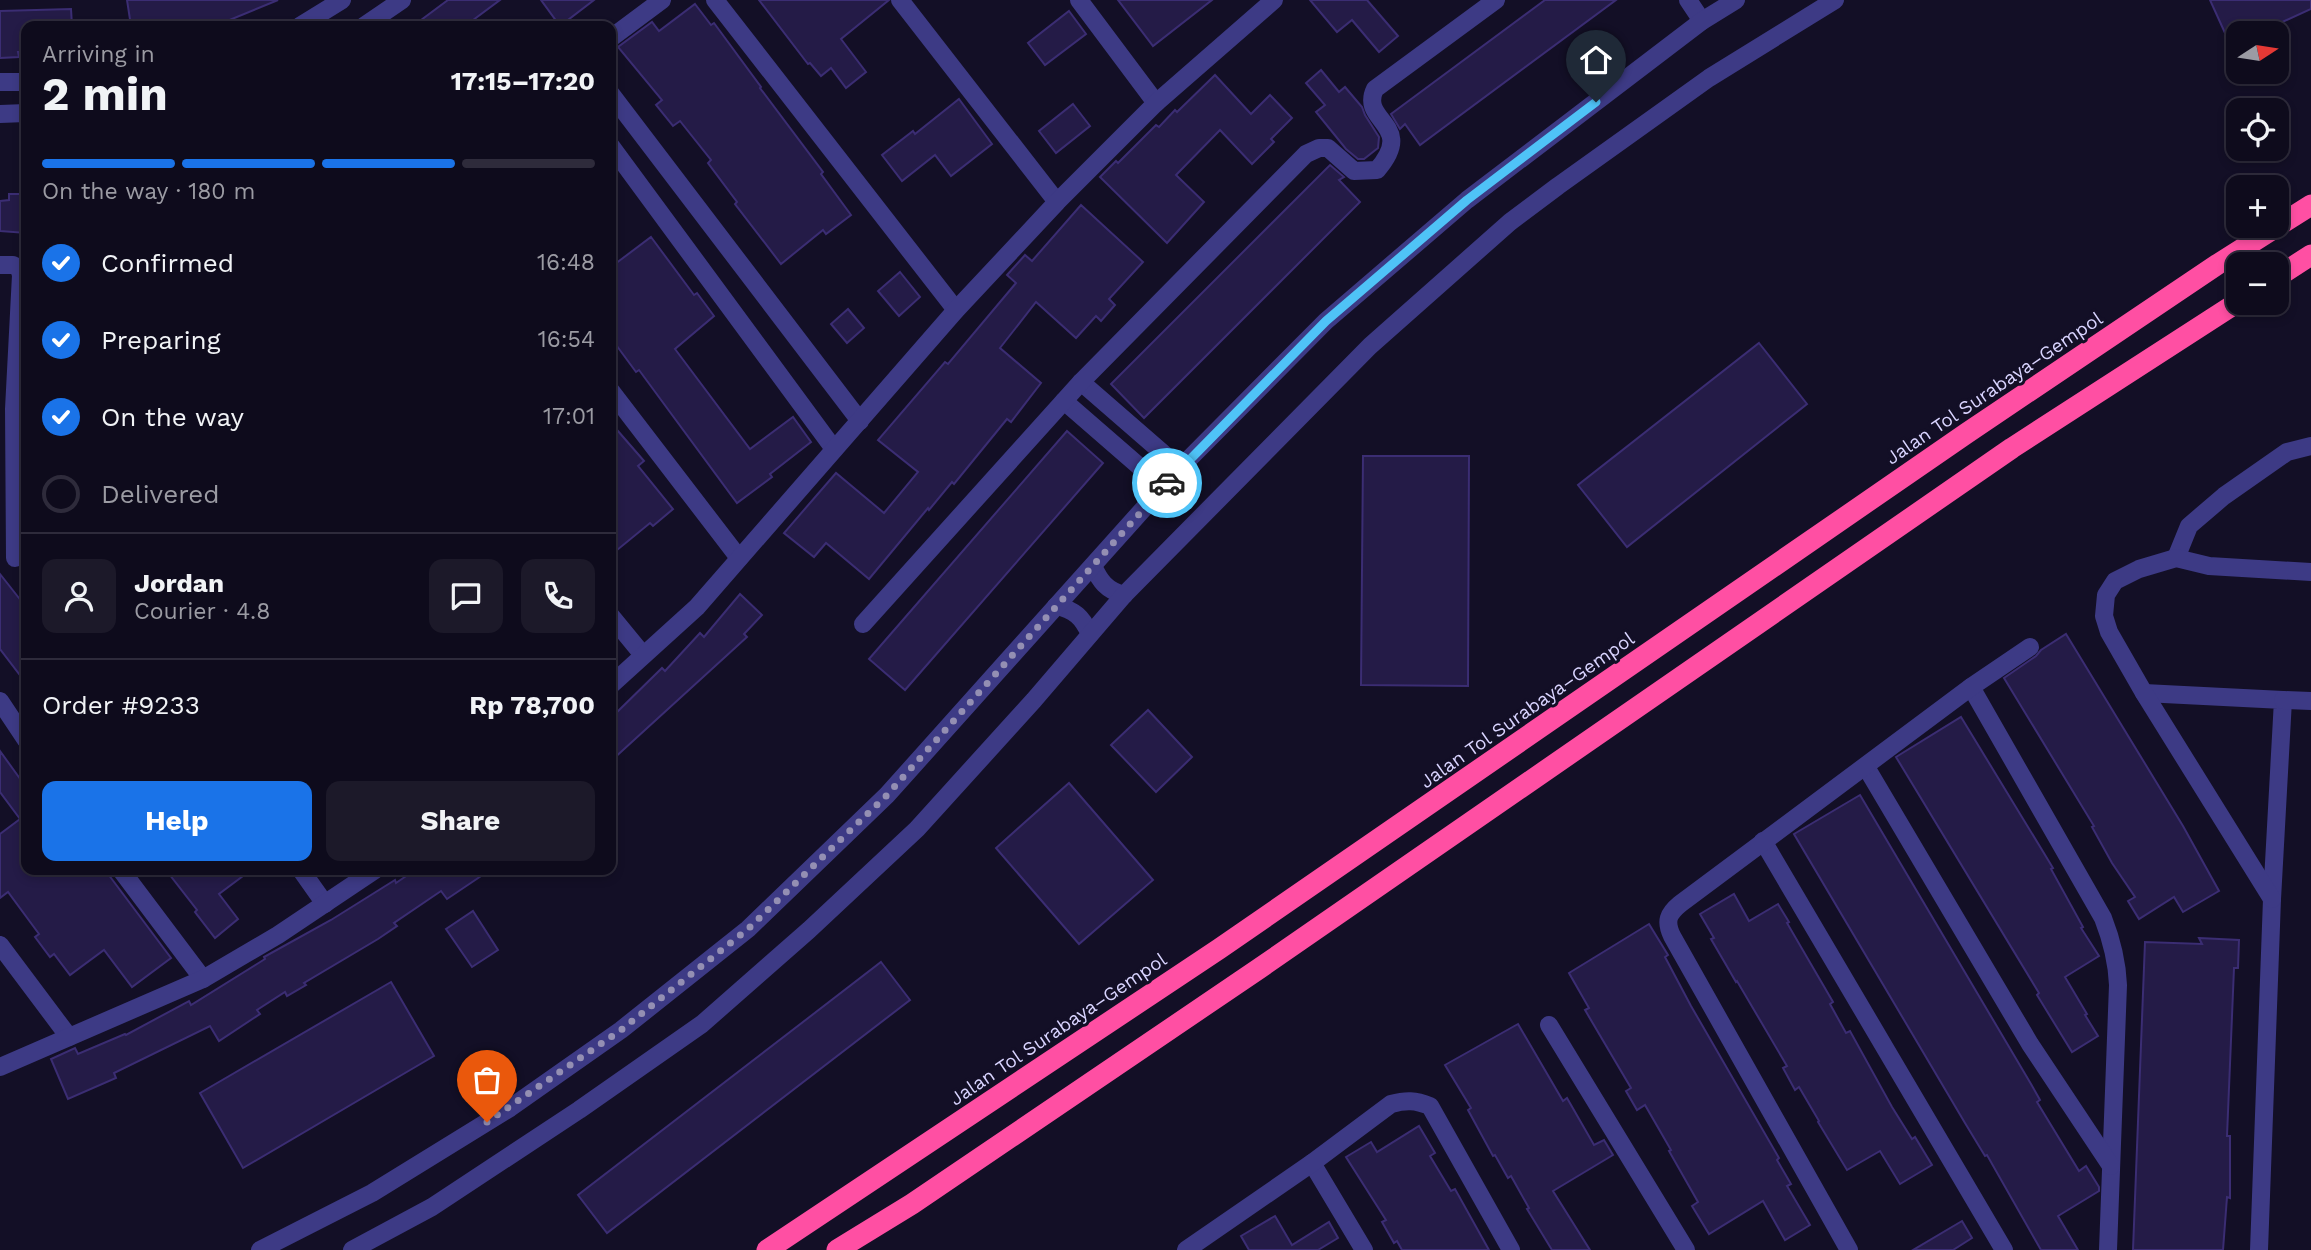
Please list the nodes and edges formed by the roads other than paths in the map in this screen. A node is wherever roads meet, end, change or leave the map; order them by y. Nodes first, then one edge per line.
1 (342, 0) edge
2 (402, 0) edge
3 (662, 0) edge
4 (715, 0) edge
5 (900, 0) edge
6 (1079, 0) edge
7 (1496, 0) edge
8 (1688, 0) edge
9 (1835, 0) edge
10 (1729, 2) edge
11 (1265, 3) edge
12 (1702, 20) junction
13 (308, 21) edge
14 (371, 21) edge
15 (616, 33) edge
16 (0, 82) edge
17 (21, 82) edge
18 (616, 101) edge
19 (1156, 103) junction
20 (21, 113) edge
21 (0, 114) edge
22 (616, 153) edge
23 (1057, 202) junction
24 (2311, 205) edge
25 (2311, 255) edge
26 (0, 265) edge
27 (2289, 269) edge
28 (956, 310) junction
29 (2226, 310) edge
30 (1081, 382) junction
31 (616, 398) edge
32 (1064, 401) junction
33 (20, 409) edge
34 (860, 421) junction
35 (2311, 446) edge
36 (834, 449) junction
37 (1180, 468) junction
38 (1163, 487) junction
39 (14, 558) edge
40 (739, 558) junction
41 (2176, 558) junction
42 (1093, 566) junction
43 (2311, 572) edge
44 (1124, 595) junction
45 (1056, 606) junction
46 (616, 622) edge
47 (863, 624) dead end
48 (1090, 634) junction
49 (2030, 647) dead end
50 (643, 655) junction
51 (616, 680) edge
52 (1971, 687) junction
53 (2144, 692) junction
54 (2283, 699) junction
55 (0, 701) edge
56 (2311, 701) edge
57 (21, 732) edge
58 (1866, 767) junction
59 (1763, 841) junction
60 (125, 875) edge
61 (304, 875) edge
62 (368, 875) edge
63 (2272, 899) junction
64 (325, 904) junction
65 (0, 945) edge
66 (203, 979) junction
67 (1549, 1025) dead end
68 (69, 1037) junction
69 (0, 1067) edge
70 (1312, 1163) junction
71 (2111, 1166) junction
72 (1213, 1243) edge
73 (260, 1250) edge
74 (352, 1250) edge
75 (767, 1250) edge
76 (837, 1250) edge
77 (1186, 1250) edge
78 (1364, 1250) edge
79 (1511, 1250) edge
80 (1686, 1250) edge
81 (1849, 1250) edge
82 (2004, 1250) edge
83 (2108, 1250) edge
84 (2259, 1250) edge

1 - 13 street
2 - 14 street
3 - 15 street
4 - 28 street
5 - 23 street
6 - 19 street
7 - 30 street
8 - 12 street
9 - 44 street
10 - 12 street
11 - 19 street
12 - 37 street
16 - 17 street
18 - 34 street
19 - 23 street
20 - 21 street
22 - 36 street
23 - 28 street
24 - 75 highway, Jalan Tol Surabaya–Gempol
25 - 27 highway
26 - 33 street
28 - 34 street
29 - 76 highway
30 - 32 street
30 - 37 street
31 - 40 street
32 - 38 street
32 - 47 street
33 - 39 street
34 - 36 street
35 - 41 street
36 - 40 street
37 - 38 street
38 - 42 street
40 - 50 street
41 - 43 street
41 - 53 street
42 - 44 street
42 - 45 street
44 - 48 street
45 - 48 street
45 - 73 street
46 - 50 street
48 - 74 street
49 - 52 street
50 - 51 street
52 - 58 street
52 - 71 street
53 - 54 street
53 - 63 street
54 - 56 street
54 - 63 street
55 - 57 street
58 - 59 street
58 - 71 street
59 - 81 street
59 - 82 street
60 - 66 street
61 - 64 street
62 - 64 street
63 - 84 street
64 - 66 street
65 - 68 street
66 - 68 street
67 - 80 street
68 - 69 street
70 - 72 street
70 - 78 street
70 - 79 street
71 - 83 street
72 - 77 street

